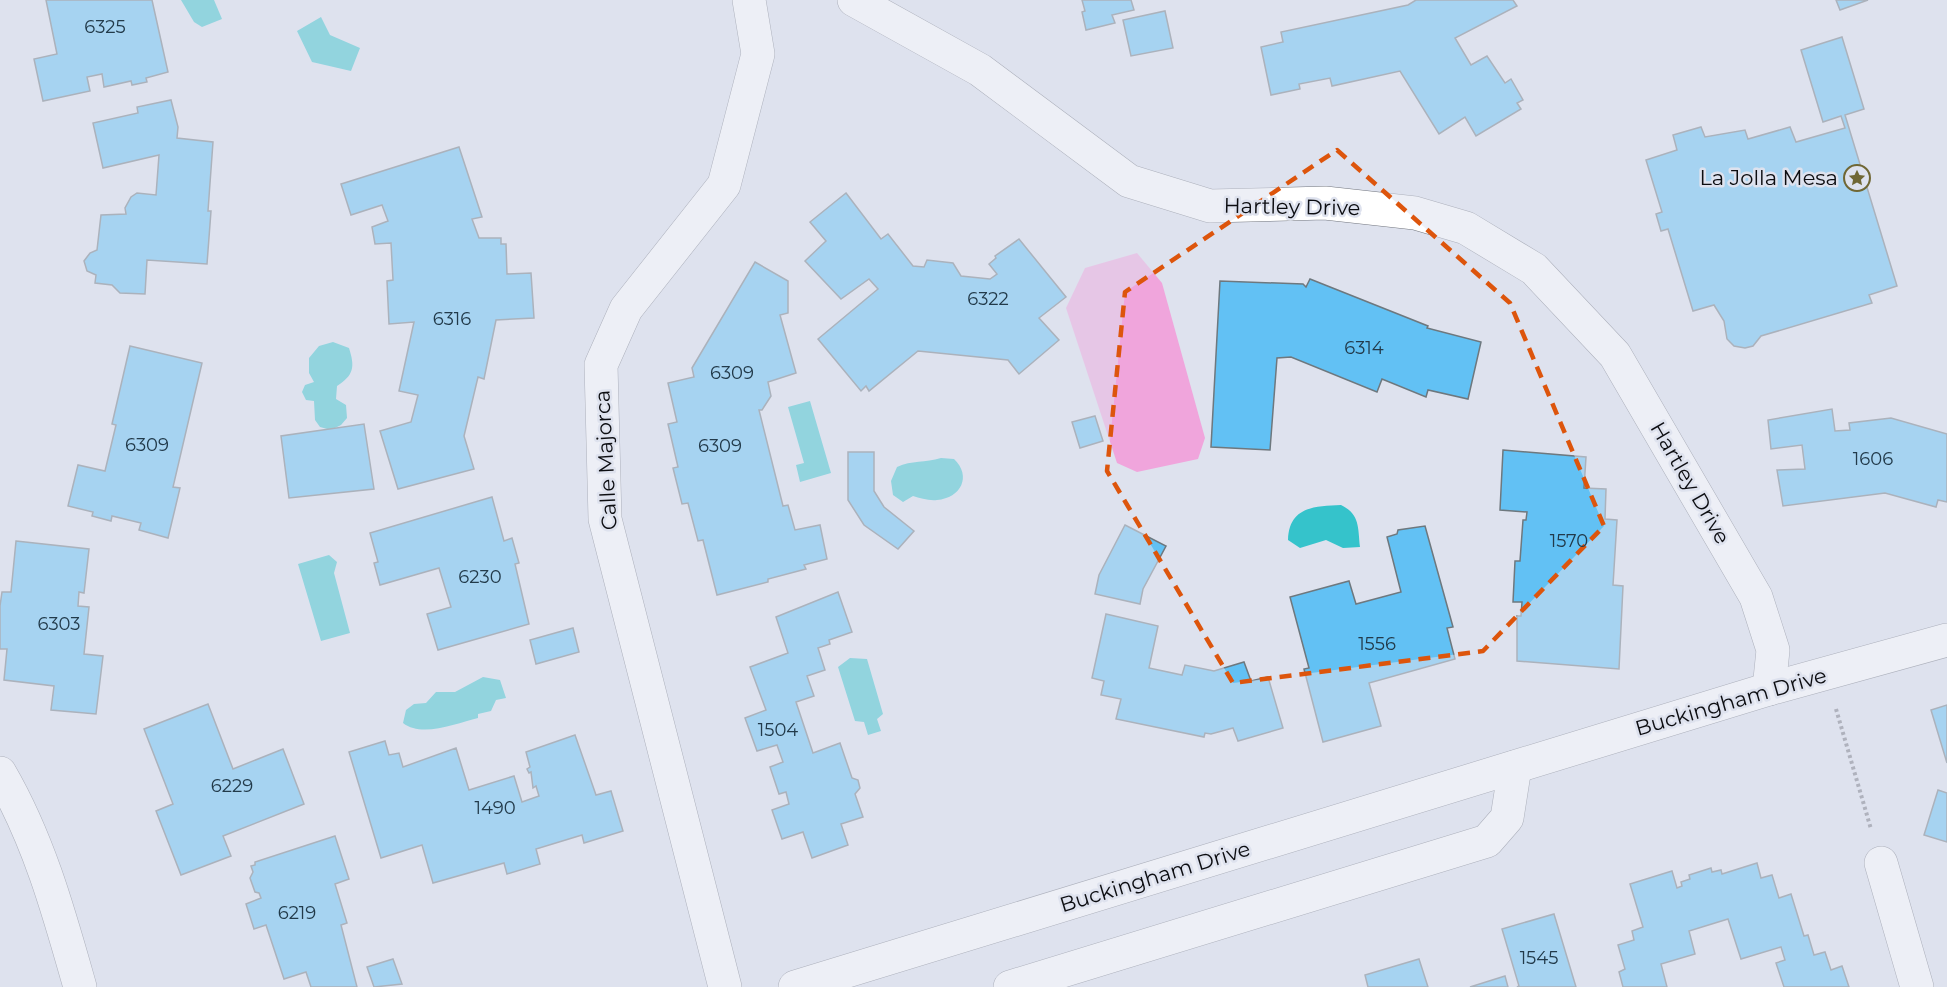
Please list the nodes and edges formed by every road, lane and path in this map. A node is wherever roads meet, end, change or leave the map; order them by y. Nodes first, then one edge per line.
1 (749, 0) edge
2 (854, 0) edge
3 (1947, 640) edge
4 (1826, 674) junction
5 (1769, 689) junction
6 (1515, 767) junction
7 (0, 773) edge
8 (1881, 862) joint
9 (80, 987) edge
10 (725, 987) edge
11 (795, 987) edge
12 (1010, 987) edge
13 (1917, 987) edge

1 - 10 street, Calle Majorca
2 - 5 street, Hartley Drive
3 - 4 street, Buckingham Drive
4 - 5 street, Buckingham Drive
4 - 8 path
5 - 6 street, Buckingham Drive
6 - 11 street, Buckingham Drive
6 - 12 street
7 - 9 street
8 - 13 street

